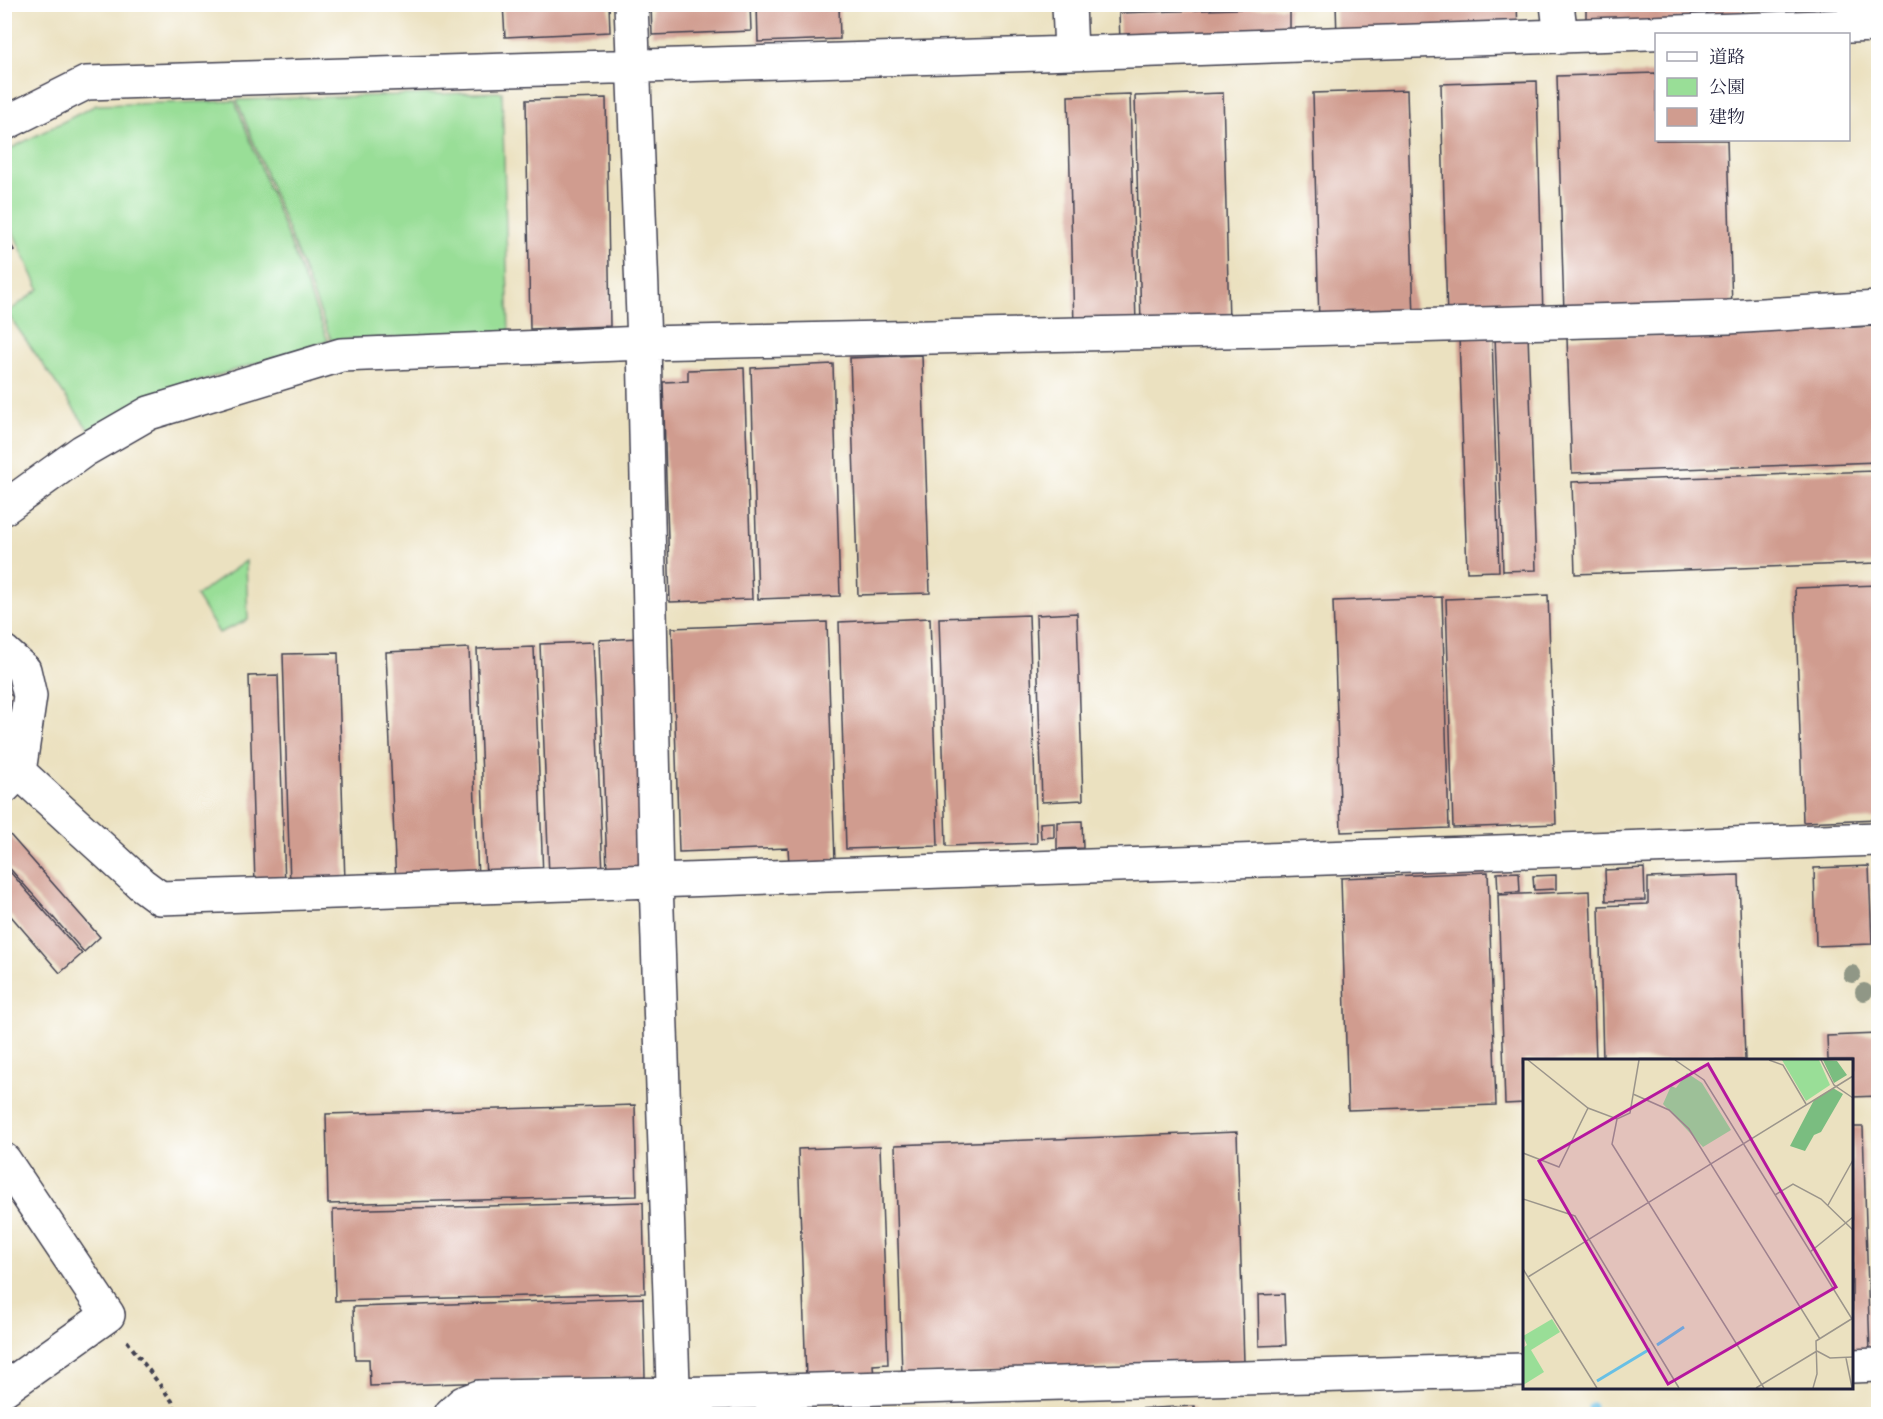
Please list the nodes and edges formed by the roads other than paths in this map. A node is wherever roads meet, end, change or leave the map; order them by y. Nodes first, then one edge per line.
1 (631, 4) edge
2 (1070, 4) edge
3 (1557, 4) edge
4 (1878, 25) edge
5 (1655, 33) edge
6 (1667, 33) edge
7 (1561, 37) junction
8 (1071, 53) junction
9 (633, 65) junction
10 (4, 124) edge
11 (1878, 308) edge
12 (644, 343) junction
13 (4, 508) edge
14 (4, 652) edge
15 (12, 780) edge
16 (1878, 839) edge
17 (656, 881) junction
18 (4, 1160) edge
19 (1878, 1365) edge
20 (1853, 1366) edge
21 (1523, 1370) edge
22 (4, 1389) edge
23 (674, 1404) edge
24 (452, 1414) edge

1 - 9 street
2 - 8 street
3 - 7 street
4 - 6 street
5 - 7 street
7 - 8 street
8 - 9 street
9 - 10 street
9 - 12 street
11 - 12 street
12 - 13 street
12 - 17 street
14 - 15 street
15 - 17 street
16 - 17 street
17 - 23 street
18 - 22 street
19 - 20 street
21 - 23 street
23 - 24 street

